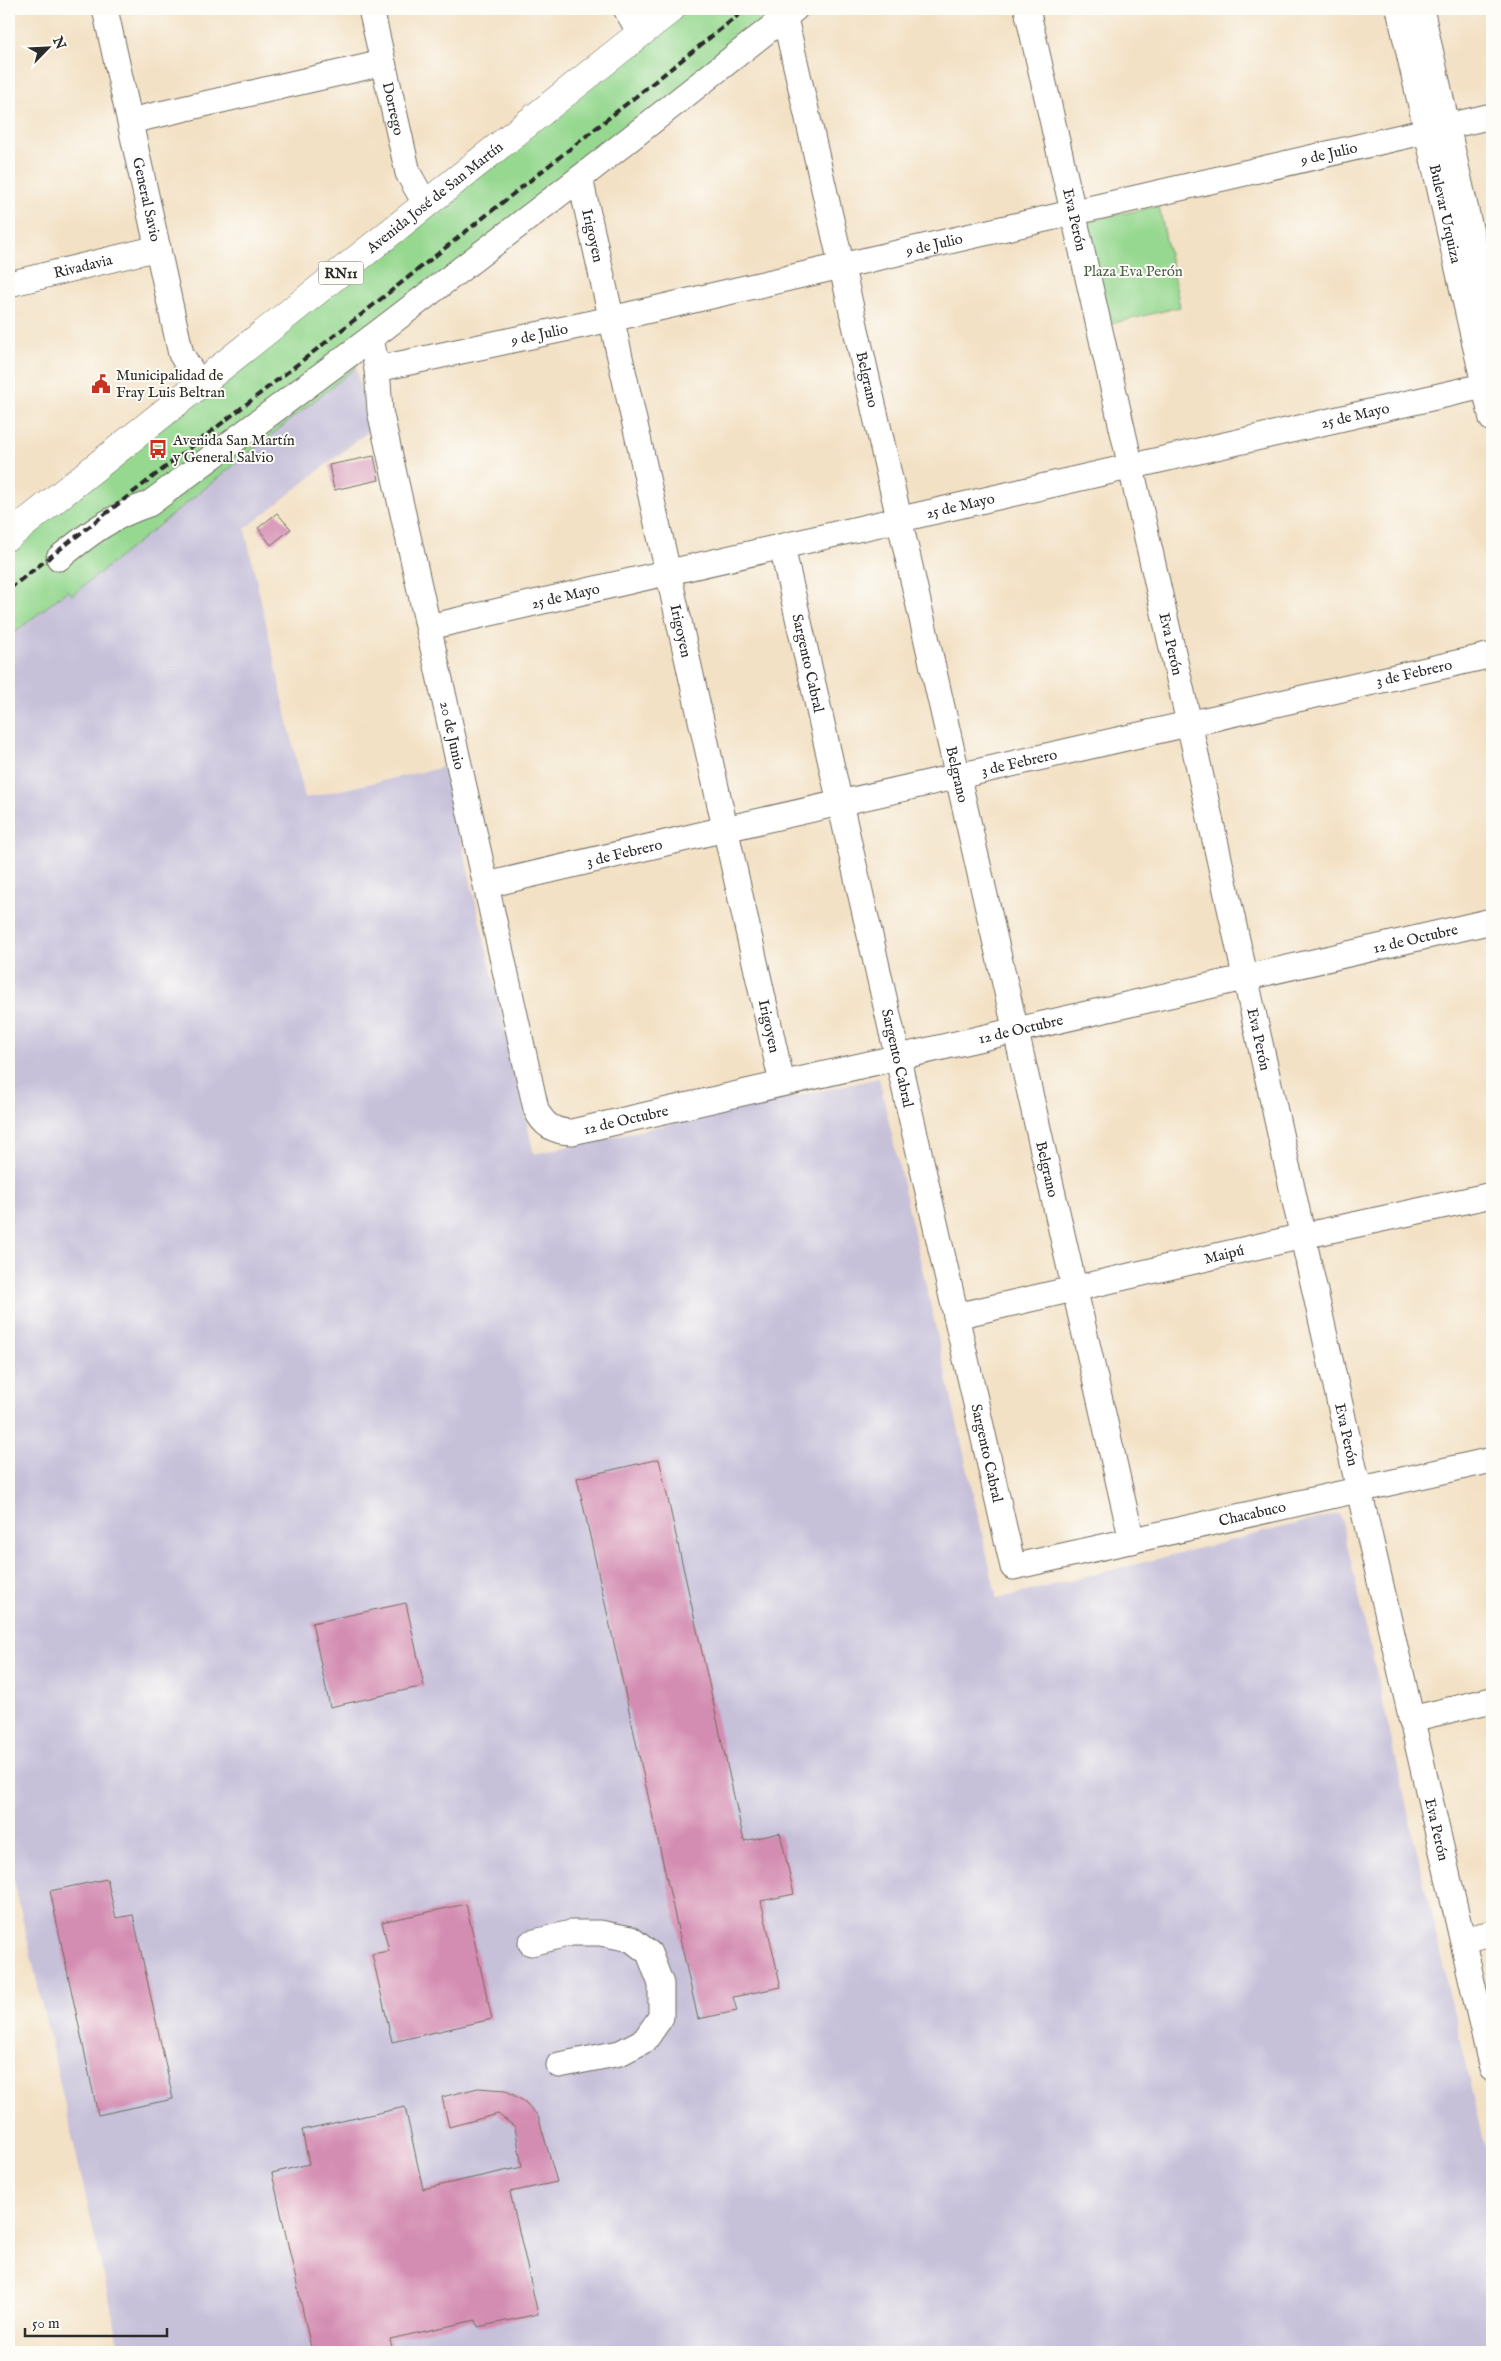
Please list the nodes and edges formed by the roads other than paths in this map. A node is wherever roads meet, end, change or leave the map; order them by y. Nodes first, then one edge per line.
1 (105, 9) edge
2 (371, 9) edge
3 (626, 9) edge
4 (671, 9) edge
5 (1027, 9) edge
6 (1398, 9) edge
7 (1421, 9) edge
8 (787, 12) edge
9 (640, 33) junction
10 (383, 63) junction
11 (1492, 116) edge
12 (130, 121) junction
13 (1437, 129) junction
14 (580, 178) junction
15 (426, 205) junction
16 (1072, 212) junction
17 (158, 248) junction
18 (841, 266) junction
19 (9, 284) edge
20 (611, 319) junction
21 (1492, 327) edge
22 (371, 338) junction
23 (377, 369) junction
24 (200, 385) junction
25 (1488, 385) edge
26 (1492, 419) edge
27 (1130, 466) junction
28 (900, 520) junction
29 (9, 536) edge
30 (782, 547) junction
31 (59, 558) dead end
32 (668, 573) junction
33 (429, 627) junction
34 (1492, 655) edge
35 (1189, 723) junction
36 (958, 776) junction
37 (840, 803) junction
38 (725, 829) junction
39 (487, 885) junction
40 (1492, 921) edge
41 (1244, 978) junction
42 (1016, 1030) junction
43 (897, 1057) junction
44 (782, 1083) junction
45 (549, 1127) joint
46 (1492, 1195) edge
47 (1303, 1236) junction
48 (1076, 1288) junction
49 (956, 1316) junction
50 (1492, 1460) edge
51 (1359, 1490) junction
52 (1132, 1541) junction
53 (1013, 1568) joint
54 (1492, 1700) edge
55 (1411, 1719) junction
56 (1492, 1933) edge
57 (1462, 1940) junction
58 (531, 1943) dead end
59 (559, 2065) dead end
60 (1492, 2069) edge

1 - 12 street, General Savio
2 - 10 street, Dorrego
3 - 9 street
4 - 9 main road, Avenida José de San Martín / RN11
5 - 16 street, Eva Perón
6 - 13 street, Bulevar Urquiza
7 - 13 street, Bulevar Urquiza
8 - 14 street
8 - 18 street, Belgrano
9 - 15 main road, Avenida José de San Martín / RN11
10 - 12 street
10 - 15 street, Dorrego
11 - 13 street, 9 de Julio
12 - 17 street, General Savio
13 - 16 street, 9 de Julio
13 - 21 street, Bulevar Urquiza
13 - 25 street, Bulevar Urquiza
14 - 20 street, Irigoyen
14 - 22 street
15 - 24 main road, Avenida José de San Martín / RN11
16 - 18 street, 9 de Julio
16 - 27 street, Eva Perón
17 - 19 street, Rivadavia
17 - 24 street, General Savio
18 - 20 street, 9 de Julio
18 - 28 street, Belgrano
20 - 23 street, 9 de Julio
20 - 32 street, Irigoyen
22 - 23 street, 20 de Junio
22 - 31 street
23 - 33 street, 20 de Junio
24 - 29 main road, Avenida José de San Martín / RN11
25 - 26 street, Bulevar Urquiza
25 - 27 street, 25 de Mayo
27 - 28 street, 25 de Mayo
27 - 35 street, Eva Perón
28 - 30 street, 25 de Mayo
28 - 36 street, Belgrano
30 - 32 street, 25 de Mayo
30 - 37 street, Sargento Cabral
32 - 33 street, 25 de Mayo
32 - 38 street, Irigoyen
33 - 39 street, 20 de Junio
34 - 35 street, 3 de Febrero
35 - 36 street, 3 de Febrero
35 - 41 street, Eva Perón
36 - 37 street, 3 de Febrero
36 - 42 street, Belgrano
37 - 38 street, 3 de Febrero
37 - 43 street, Sargento Cabral
38 - 39 street, 3 de Febrero
38 - 44 street, Irigoyen
39 - 45 street, 20 de Junio
40 - 41 street, 12 de Octubre
41 - 42 street, 12 de Octubre
41 - 47 street, Eva Perón
42 - 43 street, 12 de Octubre
42 - 48 street, Belgrano
43 - 44 street, 12 de Octubre
43 - 49 street, Sargento Cabral
44 - 45 street, 12 de Octubre
46 - 47 street, Maipú
47 - 48 street, Maipú
47 - 51 street, Eva Perón
48 - 49 street, Maipú
48 - 52 street, Belgrano
49 - 53 street, Sargento Cabral
50 - 51 street, Chacabuco
51 - 52 street, Chacabuco
51 - 55 street, Eva Perón
52 - 53 street, Chacabuco
54 - 55 street
55 - 57 street, Eva Perón
56 - 57 street
57 - 60 street, Eva Perón
58 - 59 street

